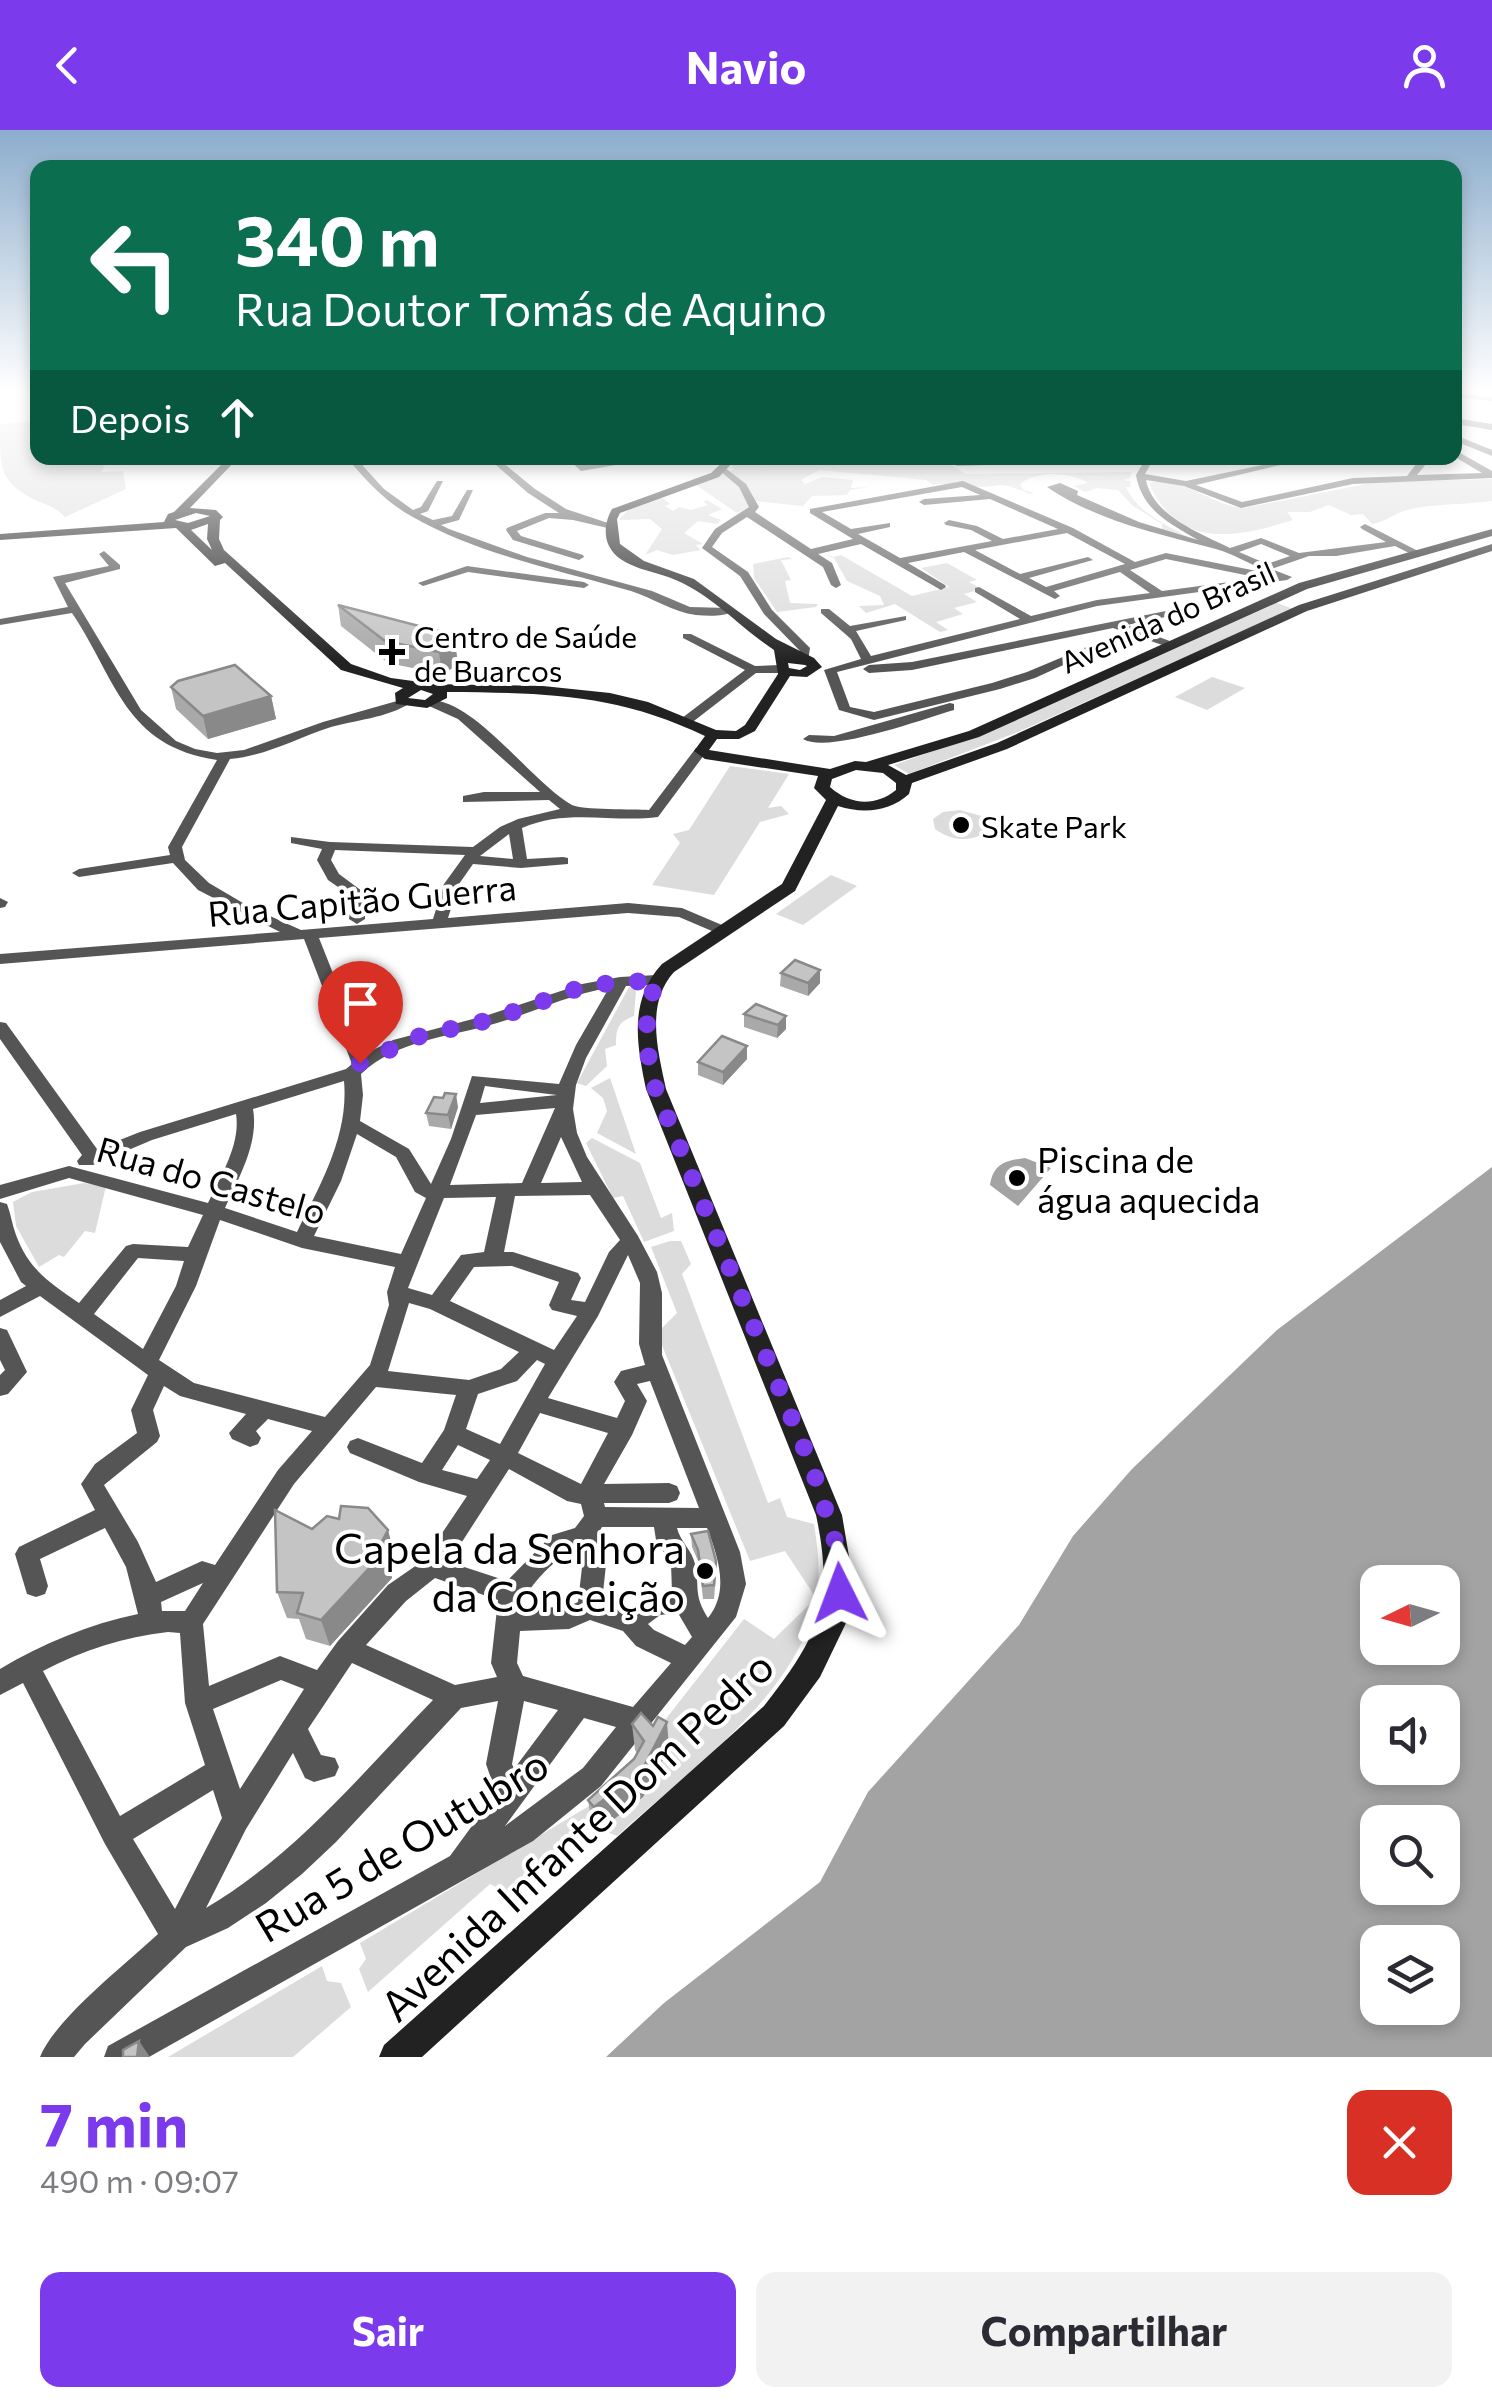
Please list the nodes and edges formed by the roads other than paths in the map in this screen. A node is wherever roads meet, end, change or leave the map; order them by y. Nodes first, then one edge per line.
1 (211, 482) edge
2 (221, 482) edge
3 (370, 482) edge
4 (522, 482) edge
5 (689, 482) edge
6 (735, 482) edge
7 (1141, 482) edge
8 (1177, 482) edge
9 (1194, 482) edge
10 (1368, 482) edge
11 (440, 484) dead end
12 (1186, 484) junction
13 (470, 492) dead end
14 (1068, 495) dead end
15 (992, 496) junction
16 (924, 502) dead end
17 (416, 512) junction
18 (750, 514) junction
19 (213, 516) junction
20 (577, 517) junction
21 (176, 520) junction
22 (435, 523) junction
23 (949, 523) dead end
24 (887, 525) dead end
25 (612, 526) junction
26 (1365, 527) dead end
27 (1068, 530) junction
28 (1492, 532) edge
29 (846, 534) junction
30 (0, 535) edge
31 (1174, 540) junction
32 (859, 541) junction
33 (999, 541) junction
34 (1289, 543) dead end
35 (1396, 543) junction
36 (1342, 544) dead end
37 (1492, 547) edge
38 (963, 548) junction
39 (1233, 549) junction
40 (812, 552) junction
41 (1322, 552) junction
42 (104, 554) dead end
43 (1303, 554) junction
44 (1419, 554) junction
45 (1166, 556) junction
46 (579, 557) dead end
47 (1088, 560) dead end
48 (896, 562) junction
49 (1204, 563) junction
50 (1135, 566) junction
51 (1122, 570) junction
52 (1277, 576) junction
53 (1339, 576) junction
54 (607, 582) junction
55 (423, 583) dead end
56 (1021, 584) junction
57 (836, 585) dead end
58 (1365, 586) junction
59 (942, 587) dead end
60 (1042, 588) junction
61 (979, 590) dead end
62 (1182, 593) junction
63 (1007, 594) dead end
64 (1160, 595) junction
65 (1276, 597) junction
66 (992, 598) junction
67 (1082, 607) junction
68 (1303, 608) junction
69 (77, 610) junction
70 (728, 611) junction
71 (825, 611) dead end
72 (1171, 614) dead end
73 (902, 618) dead end
74 (1029, 620) junction
75 (0, 622) edge
76 (1113, 624) junction
77 (847, 630) junction
78 (687, 636) dead end
79 (1112, 640) dead end
80 (1171, 645) junction
81 (805, 658) junction
82 (867, 660) junction
83 (782, 663) junction
84 (753, 670) junction
85 (830, 670) junction
86 (996, 686) junction
87 (417, 687) junction
88 (436, 696) junction
89 (402, 699) junction
90 (845, 710) junction
91 (686, 721) junction
92 (713, 734) junction
93 (809, 738) dead end
94 (834, 740) junction
95 (731, 747) junction
96 (701, 750) junction
97 (225, 756) junction
98 (871, 766) junction
99 (829, 773) junction
100 (904, 780) junction
101 (553, 796) junction
102 (834, 799) junction
103 (468, 800) dead end
104 (572, 812) junction
105 (515, 826) junction
106 (296, 840) dead end
107 (330, 846) junction
108 (472, 855) junction
109 (174, 860) junction
110 (563, 861) dead end
111 (522, 864) junction
112 (79, 874) dead end
113 (357, 919) dead end
114 (440, 922) junction
115 (724, 931) junction
116 (304, 934) junction
117 (0, 959) edge
118 (620, 982) junction
119 (654, 987) junction
120 (0, 1027) edge
121 (356, 1068) junction
122 (564, 1102) junction
123 (244, 1106) junction
124 (469, 1110) junction
125 (351, 1124) junction
126 (92, 1157) junction
127 (70, 1172) junction
128 (597, 1188) junction
129 (528, 1191) junction
130 (0, 1192) edge
131 (437, 1192) junction
132 (506, 1193) junction
133 (0, 1209) edge
134 (214, 1211) junction
135 (302, 1241) junction
136 (630, 1241) junction
137 (194, 1256) junction
138 (493, 1256) junction
139 (407, 1262) junction
140 (40, 1286) junction
141 (396, 1292) junction
142 (437, 1304) junction
143 (0, 1309) edge
144 (591, 1312) junction
145 (80, 1317) junction
146 (0, 1336) edge
147 (532, 1351) junction
148 (558, 1361) junction
149 (153, 1367) junction
150 (658, 1372) junction
151 (373, 1378) junction
152 (0, 1388) edge
153 (469, 1388) junction
154 (534, 1404) junction
155 (264, 1410) junction
156 (327, 1426) junction
157 (624, 1429) junction
158 (454, 1433) junction
159 (250, 1438) dead end
160 (358, 1447) dead end
161 (504, 1458) junction
162 (426, 1475) junction
163 (482, 1490) junction
164 (589, 1493) junction
165 (669, 1493) dead end
166 (108, 1515) junction
167 (717, 1518) junction
168 (664, 1520) junction
169 (590, 1526) junction
170 (432, 1567) junction
171 (211, 1574) junction
172 (36, 1586) dead end
173 (511, 1593) junction
174 (685, 1602) junction
175 (150, 1608) junction
176 (589, 1609) junction
177 (508, 1620) junction
178 (191, 1622) junction
179 (631, 1623) junction
180 (698, 1648) junction
181 (347, 1649) junction
182 (27, 1665) junction
183 (0, 1683) edge
184 (322, 1684) junction
185 (514, 1686) junction
186 (454, 1697) junction
187 (198, 1703) junction
188 (578, 1706) junction
189 (638, 1721) junction
190 (295, 1730) junction
191 (326, 1767) dead end
192 (220, 1771) junction
193 (510, 1796) junction
194 (236, 1819) junction
195 (115, 1834) junction
196 (457, 1869) junction
197 (176, 1937) junction
198 (56, 2057) edge
199 (118, 2057) edge
200 (396, 2057) edge

1 - 21 main road
2 - 19 main road
3 - 17 street
4 - 20 street
5 - 25 main road
6 - 18 street
7 - 39 street
8 - 12 street
9 - 12 street
10 - 12 street
11 - 17 street
13 - 22 street
14 - 31 street
15 - 16 street
15 - 27 street
15 - 29 street
17 - 22 street
18 - 40 street
18 - 81 street
19 - 21 main road
19 - 87 main road
20 - 25 street
20 - 46 street
21 - 30 main road
21 - 89 main road
22 - 54 street
23 - 33 street
24 - 29 street
25 - 70 main road
26 - 35 street
27 - 33 street
27 - 50 street
28 - 44 main road, Avenida do Brasil
29 - 32 street
31 - 39 street
31 - 45 street
32 - 40 street
32 - 48 street
33 - 38 street
34 - 43 street
35 - 41 street
35 - 44 street
36 - 41 street
37 - 58 main road, Avenida do Brasil
38 - 48 street
38 - 56 street
39 - 43 street
39 - 52 street
40 - 57 street
41 - 43 street
42 - 69 street
43 - 52 street
44 - 53 main road, Avenida do Brasil
45 - 49 street
45 - 50 street
47 - 56 street
48 - 59 street
49 - 52 street
49 - 62 street
50 - 51 street
51 - 60 street
51 - 64 street
52 - 53 main road, Avenida do Brasil
52 - 62 street
52 - 65 main road, Avenida do Brasil
53 - 58 main road
54 - 55 street
54 - 70 street
56 - 60 street
58 - 68 main road, Avenida do Brasil
60 - 67 street
61 - 66 street
62 - 64 street
63 - 66 street
64 - 67 street
65 - 68 main road
65 - 80 main road, Avenida do Brasil
66 - 74 street
67 - 74 street
67 - 76 street
68 - 100 main road, Avenida do Brasil
69 - 75 street
69 - 97 street
70 - 83 main road
71 - 77 street
72 - 76 street
73 - 77 street
74 - 82 street
76 - 80 street
76 - 85 street
77 - 82 street
78 - 84 street
79 - 86 street
80 - 98 main road, Avenida do Brasil
81 - 83 main road
81 - 83 main road
81 - 85 street
82 - 85 street
83 - 84 street
83 - 95 main road
84 - 91 street
85 - 90 street
86 - 90 street
86 - 94 street
87 - 88 main road
87 - 89 main road
88 - 89 main road
88 - 91 main road
88 - 101 street
89 - 97 street
90 - 94 street
91 - 92 main road
92 - 95 main road
92 - 96 main road
93 - 94 street
95 - 96 main road
95 - 99 main road, Avenida do Brasil
96 - 104 street
97 - 109 street
98 - 99 main road, Avenida do Brasil
98 - 100 main road
99 - 102 main road
100 - 102 main road, Avenida do Brasil
101 - 103 street
101 - 104 street
102 - 115 main road
104 - 105 street
105 - 108 street
105 - 111 street
106 - 107 street
107 - 108 street
107 - 113 street
108 - 111 street
108 - 114 street
109 - 112 street
109 - 116 street
110 - 111 street
114 - 115 street, Rua Capitão Guerra
114 - 116 street, Rua Capitão Guerra
115 - 119 main road
116 - 117 street, Rua Capitão Guerra
116 - 121 street
118 - 119 street
118 - 121 street
118 - 122 street
119 - 200 main road, Avenida Infante Dom Pedro
120 - 126 street
121 - 123 street
121 - 125 street
122 - 124 street
122 - 124 street
122 - 128 street, Rua 5 de Outubro
122 - 129 street
123 - 126 street
123 - 134 street
124 - 131 street
125 - 131 street
125 - 135 street
126 - 127 street
127 - 130 street, Rua do Castelo
127 - 134 street, Rua do Castelo
128 - 129 street
128 - 136 street, Rua 5 de Outubro
129 - 132 street
131 - 132 street
131 - 139 street
132 - 138 street
133 - 140 street
134 - 135 street, Rua do Castelo
134 - 137 street
135 - 139 street, Rua do Castelo
136 - 144 street
136 - 150 street, Rua 5 de Outubro
137 - 145 street
137 - 149 street
138 - 142 street
138 - 144 street
139 - 141 street
140 - 143 street
140 - 145 street
141 - 142 street
141 - 151 street
142 - 147 street
144 - 148 street
145 - 149 street
146 - 152 street
147 - 148 street
147 - 153 street
148 - 154 street
149 - 155 street
149 - 166 street
150 - 157 street
150 - 167 street, Rua 5 de Outubro
151 - 153 street
151 - 156 street
153 - 158 street
154 - 157 street
154 - 161 street
155 - 156 street
155 - 159 street
156 - 171 street
157 - 164 street
158 - 161 street
158 - 162 street
160 - 162 street
161 - 163 street
161 - 164 street
162 - 163 street
163 - 170 street
164 - 165 street
164 - 169 street
166 - 172 street
166 - 175 street
167 - 168 street
167 - 180 street, Rua 5 de Outubro
168 - 169 street
168 - 174 street
169 - 173 street
169 - 176 street
170 - 173 street
170 - 181 street
171 - 175 street
171 - 178 street
173 - 177 street
174 - 179 street
174 - 180 street
175 - 178 street
175 - 182 street
176 - 177 street
176 - 179 street
177 - 185 street
178 - 187 street
179 - 180 street
180 - 189 street, Rua 5 de Outubro
181 - 184 street
181 - 186 street
182 - 183 street
182 - 195 street
184 - 187 street
184 - 190 street
185 - 186 street
185 - 188 street
185 - 193 street
186 - 197 street
187 - 192 street
188 - 189 street
188 - 193 street
189 - 196 street, Rua 5 de Outubro
190 - 191 street
190 - 194 street
192 - 194 street
192 - 195 street
193 - 196 street
194 - 197 street
195 - 197 street
196 - 199 street, Rua 5 de Outubro
197 - 198 street

